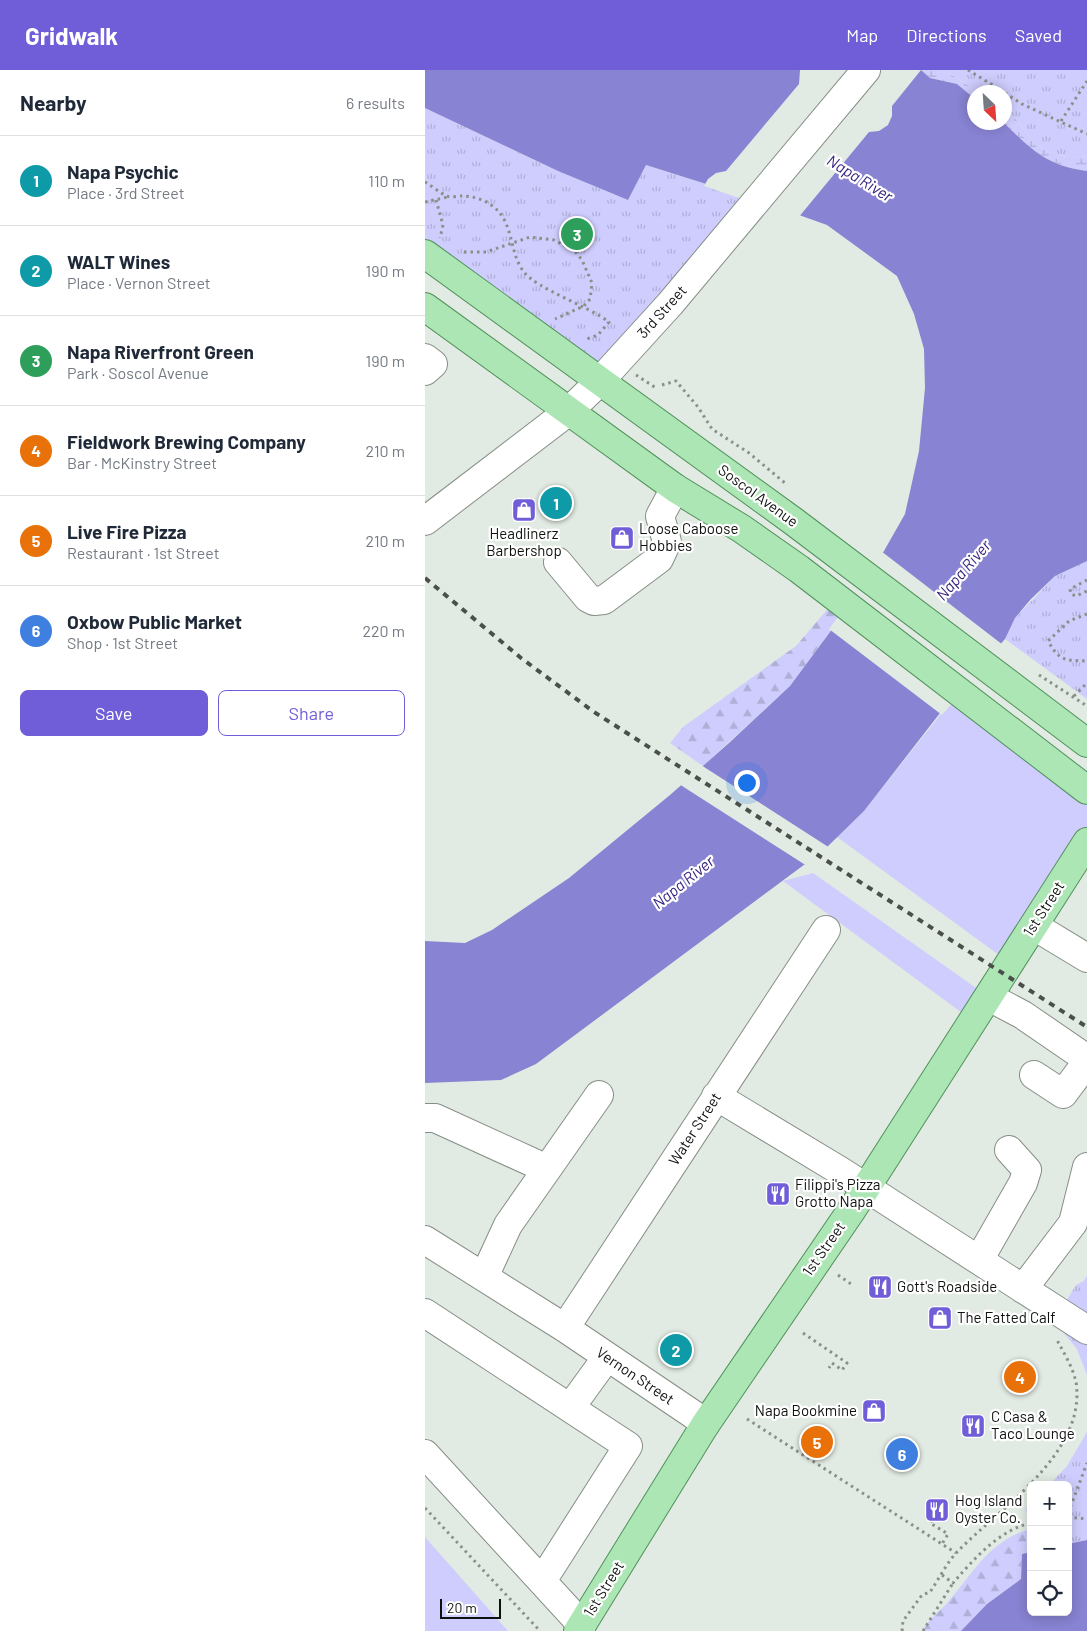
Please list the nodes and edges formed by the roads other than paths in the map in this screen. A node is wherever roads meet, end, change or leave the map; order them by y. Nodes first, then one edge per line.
1 (866, 70) edge
2 (433, 246) edge
3 (425, 307) edge
4 (425, 358) edge
5 (425, 370) edge
6 (599, 382) junction
7 (569, 411) junction
8 (675, 488) junction
9 (425, 521) edge
10 (558, 562) dead end
11 (1087, 743) edge
12 (1087, 790) edge
13 (1087, 842) edge
14 (1033, 926) junction
15 (826, 930) dead end
16 (1087, 958) edge
17 (989, 997) junction
18 (1087, 1061) edge
19 (1034, 1075) dead end
20 (599, 1095) dead end
21 (717, 1096) junction
22 (425, 1118) edge
23 (1009, 1150) dead end
24 (1087, 1167) edge
25 (547, 1169) junction
26 (865, 1188) junction
27 (425, 1240) edge
28 (979, 1260) junction
29 (484, 1277) junction
30 (1023, 1289) junction
31 (425, 1313) edge
32 (565, 1328) junction
33 (1087, 1330) edge
34 (607, 1357) junction
35 (570, 1408) junction
36 (705, 1425) junction
37 (425, 1454) edge
38 (542, 1581) junction
39 (580, 1628) edge

1 - 6 street, 3rd Street
2 - 6 main road, Soscol Avenue
3 - 7 main road
4 - 5 street
6 - 7 street, 3rd Street
6 - 11 main road, Soscol Avenue
7 - 8 main road
7 - 9 street, 3rd Street
8 - 10 street
8 - 12 main road
13 - 14 main road, 1st Street
14 - 16 street
14 - 17 main road, 1st Street
15 - 21 street, Water Street
17 - 18 street
17 - 26 main road, 1st Street
18 - 19 street
20 - 25 street
21 - 26 street
21 - 32 street, Water Street
22 - 25 street
23 - 28 street
24 - 30 street
25 - 29 street
26 - 28 street
26 - 36 main road, 1st Street
27 - 29 street, Vernon Street
28 - 30 street
29 - 32 street, Vernon Street
30 - 33 street
31 - 35 street
32 - 34 street, Vernon Street
34 - 35 street
34 - 36 street, Vernon Street
35 - 38 street
36 - 39 main road, 1st Street
37 - 38 street
38 - 39 street

